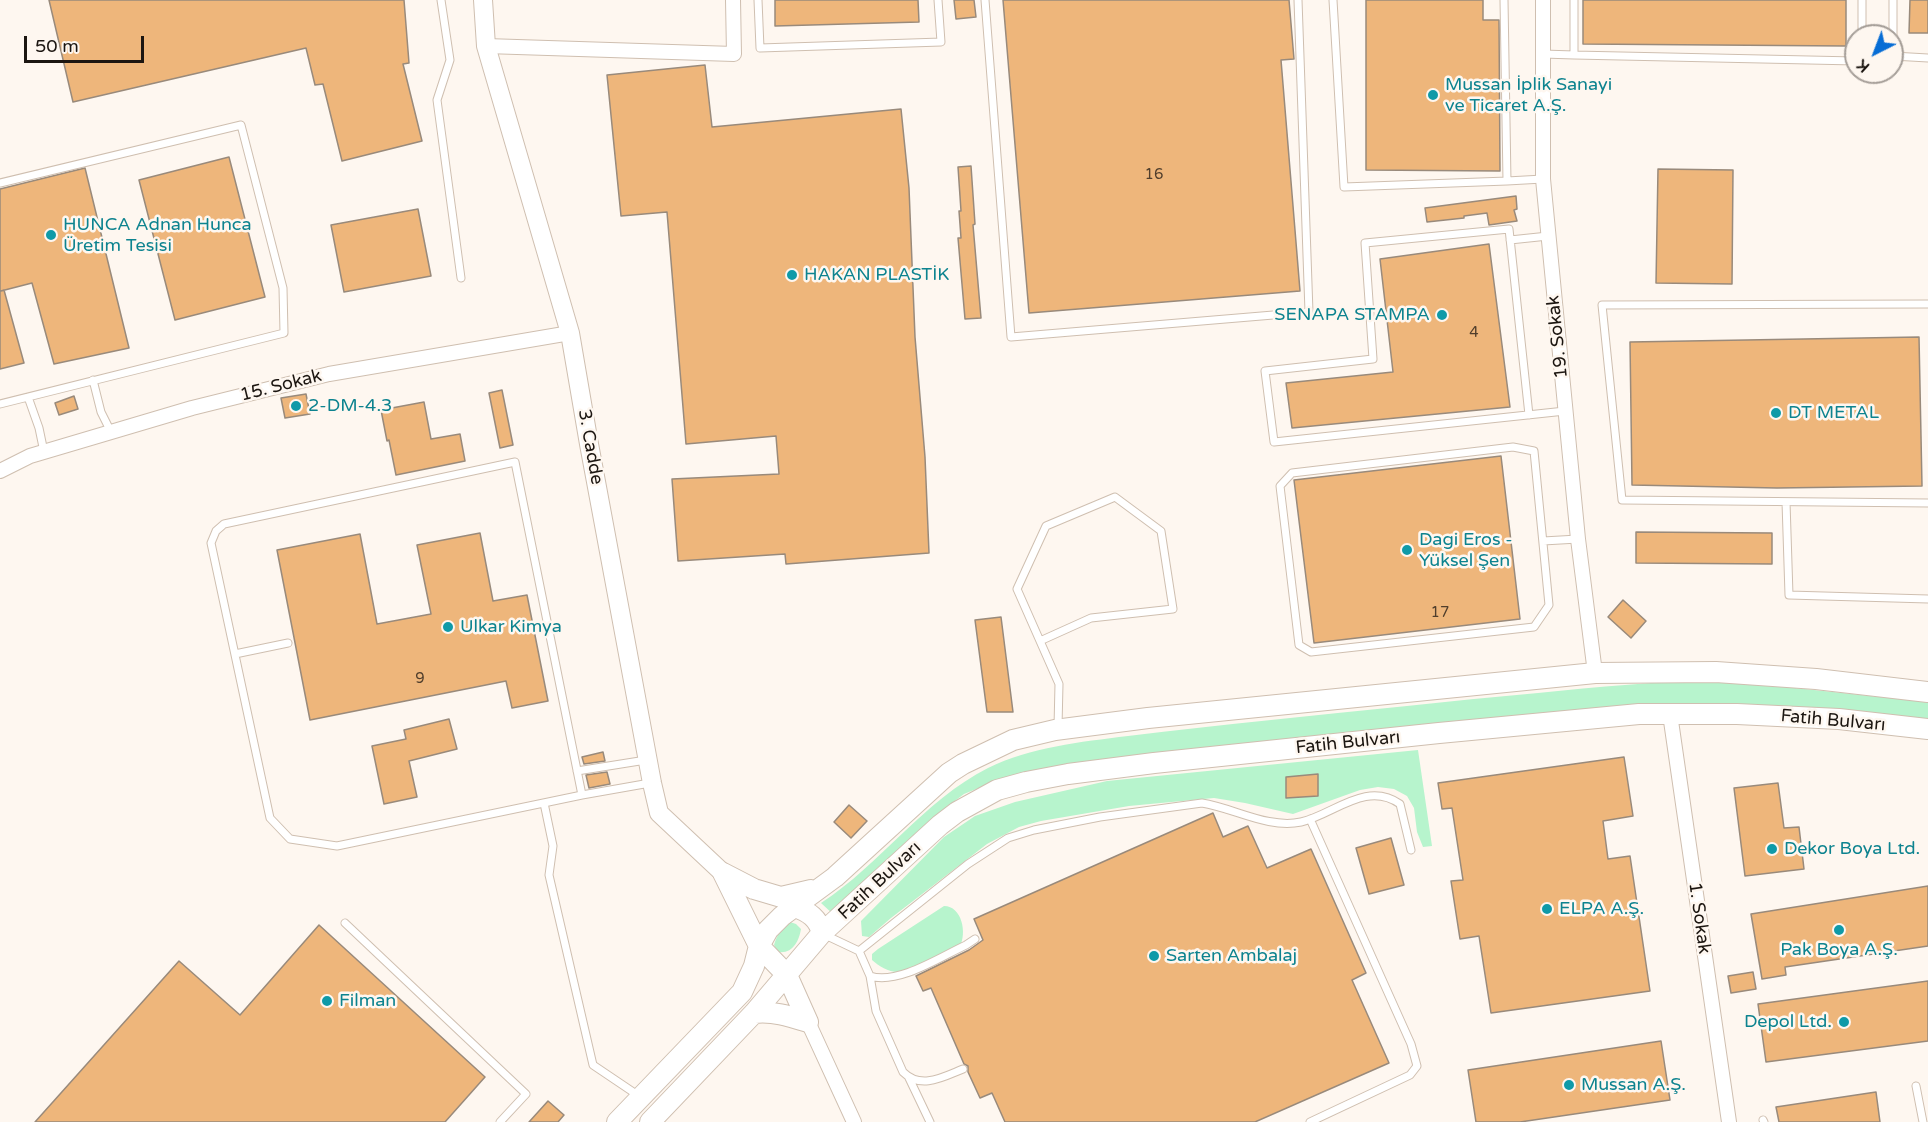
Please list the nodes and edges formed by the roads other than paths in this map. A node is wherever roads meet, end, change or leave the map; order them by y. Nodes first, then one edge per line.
1 (441, 0) edge
2 (483, 0) edge
3 (733, 0) edge
4 (758, 0) edge
5 (938, 0) edge
6 (985, 0) edge
7 (1298, 0) edge
8 (1333, 0) edge
9 (1504, 0) edge
10 (1543, 0) edge
11 (1574, 0) edge
12 (1862, 0) edge
13 (1893, 0) edge
14 (1862, 24) edge
15 (486, 46) junction
16 (1542, 54) junction
17 (1574, 55) junction
18 (1928, 58) edge
19 (1844, 61) edge
20 (1543, 179) junction
21 (1507, 181) junction
22 (0, 183) edge
23 (1548, 236) junction
24 (1510, 240) junction
25 (461, 278) dead end
26 (1928, 304) edge
27 (570, 333) junction
28 (93, 380) junction
29 (28, 397) junction
30 (0, 404) edge
31 (1566, 411) junction
32 (1529, 415) junction
33 (111, 432) junction
34 (44, 452) junction
35 (0, 471) edge
36 (1786, 502) junction
37 (1928, 503) edge
38 (1578, 539) junction
39 (1543, 541) junction
40 (1928, 599) edge
41 (1040, 641) junction
42 (288, 643) dead end
43 (235, 654) junction
44 (1595, 673) junction
45 (1928, 692) edge
46 (1670, 714) junction
47 (1058, 729) junction
48 (1928, 729) edge
49 (648, 760) junction
50 (576, 771) junction
51 (652, 783) junction
52 (582, 795) junction
53 (544, 803) junction
54 (1310, 819) junction
55 (1411, 850) dead end
56 (723, 873) junction
57 (819, 888) junction
58 (795, 907) junction
59 (345, 923) dead end
60 (822, 933) junction
61 (975, 939) dead end
62 (759, 946) junction
63 (859, 951) junction
64 (788, 975) junction
65 (870, 976) junction
66 (754, 1013) junction
67 (808, 1022) junction
68 (963, 1069) dead end
69 (909, 1078) junction
70 (1916, 1086) dead end
71 (641, 1097) junction
72 (500, 1122) edge
73 (618, 1122) edge
74 (650, 1122) edge
75 (854, 1122) edge
76 (930, 1122) edge
77 (1310, 1122) edge
78 (1729, 1122) edge
79 (1923, 1122) edge

1 - 25 lane
2 - 15 street, 3. Cadde
3 - 15 street
4 - 5 lane
6 - 7 lane
8 - 21 lane
9 - 21 lane
10 - 16 street, 19. Sokak
11 - 17 lane
12 - 14 lane
13 - 18 lane
15 - 27 street, 3. Cadde
16 - 17 lane
16 - 20 street, 19. Sokak
17 - 19 lane
20 - 21 lane
20 - 23 street, 19. Sokak
22 - 28 lane
23 - 24 lane
23 - 31 street, 19. Sokak
24 - 32 lane
24 - 32 lane
26 - 36 lane
27 - 33 street, 15. Sokak
27 - 49 street, 3. Cadde
28 - 29 lane
28 - 33 lane
29 - 30 lane
29 - 34 lane
31 - 32 lane
31 - 38 street, 19. Sokak
33 - 34 street, 15. Sokak
34 - 35 street, 15. Sokak
36 - 37 lane
36 - 40 lane
38 - 39 lane
38 - 44 street, 19. Sokak
39 - 39 lane
41 - 41 lane
41 - 47 lane
42 - 43 lane
43 - 50 lane
43 - 53 lane
44 - 45 main road
44 - 47 main road
46 - 48 main road, Fatih Bulvarı
46 - 60 main road, Fatih Bulvarı
46 - 78 street, 1. Sokak
47 - 57 main road
49 - 50 lane
49 - 51 street, 3. Cadde
50 - 52 lane
51 - 52 lane
51 - 56 street, 3. Cadde
52 - 53 lane
53 - 71 lane
54 - 55 lane
54 - 63 lane
54 - 77 lane
56 - 57 main road
56 - 62 main road
57 - 58 main road
58 - 60 main road
58 - 62 main road
59 - 72 lane
60 - 63 lane
60 - 64 main road, Fatih Bulvarı
61 - 65 lane
62 - 64 main road
62 - 71 main road
63 - 65 lane
64 - 66 main road, Fatih Bulvarı
64 - 67 main road
65 - 69 lane
66 - 67 main road
66 - 74 main road, Fatih Bulvarı
67 - 75 street
68 - 69 lane
69 - 76 lane
70 - 79 lane
71 - 73 main road

